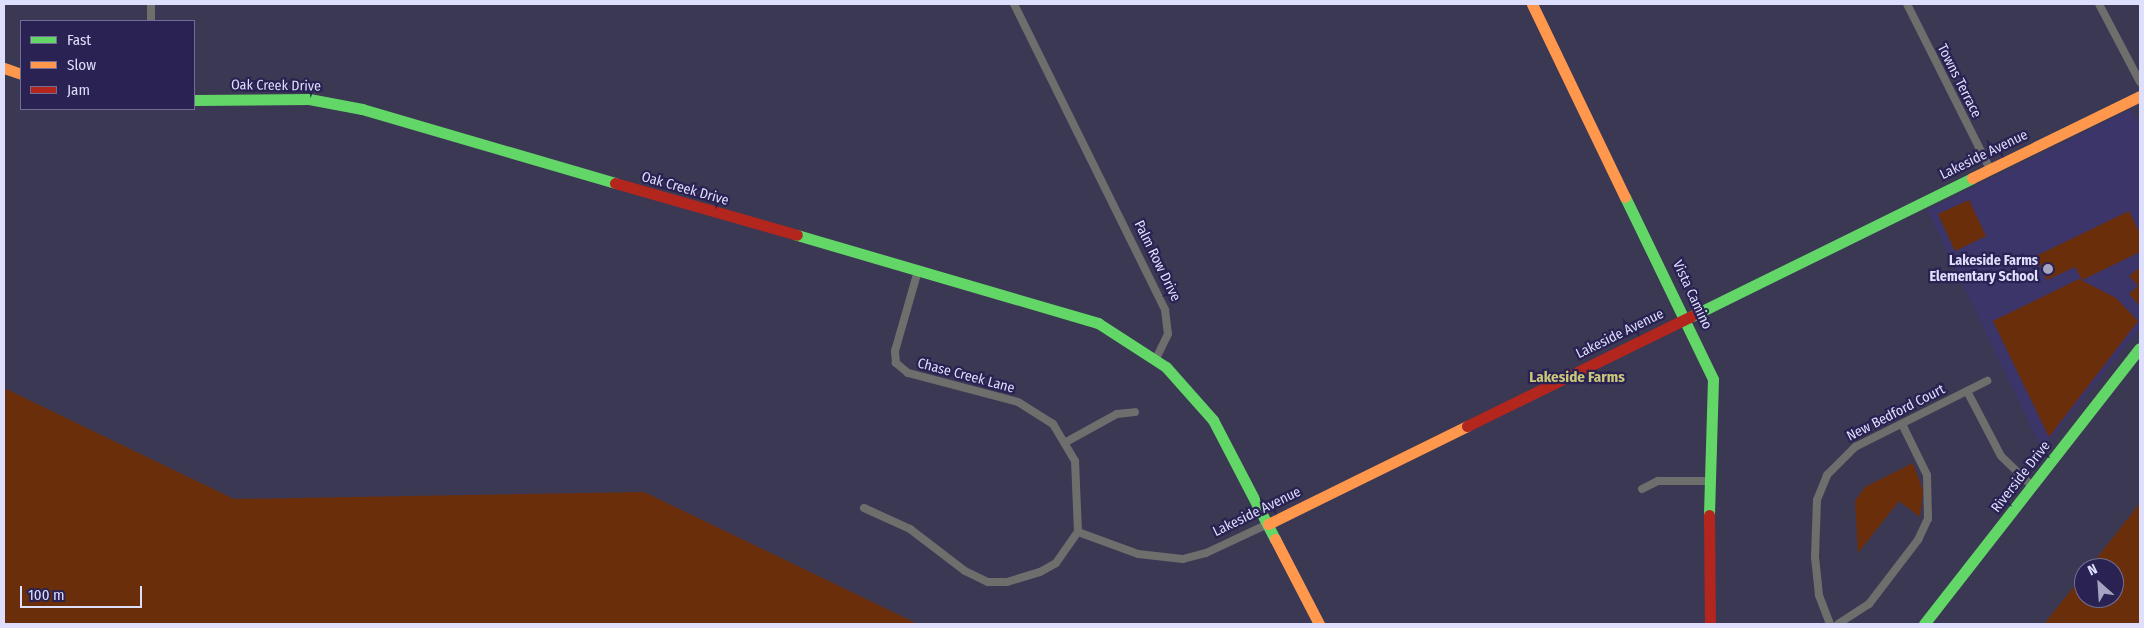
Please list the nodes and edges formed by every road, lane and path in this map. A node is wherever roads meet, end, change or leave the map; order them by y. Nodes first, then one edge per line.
1 (151, 4) edge
2 (1014, 4) edge
3 (1532, 4) edge
4 (1907, 4) edge
5 (2099, 4) edge
6 (150, 20) edge
7 (4, 68) edge
8 (20, 74) edge
9 (2140, 82) edge
10 (2140, 96) edge
11 (195, 100) edge
12 (1990, 169) junction
13 (918, 271) junction
14 (1686, 318) junction
15 (2140, 348) edge
16 (1156, 359) junction
17 (1987, 381) dead end
18 (1967, 391) junction
19 (1135, 412) dead end
20 (1902, 424) junction
21 (1066, 442) junction
22 (1711, 481) junction
23 (2032, 486) junction
24 (1642, 489) dead end
25 (864, 508) dead end
26 (1268, 524) junction
27 (1078, 532) junction
28 (1319, 624) edge
29 (1710, 624) edge
30 (1830, 624) edge
31 (1838, 624) edge
32 (1924, 624) edge

1 - 6 street
2 - 16 street, Palm Row Drive
3 - 14 street, Vista Camino
4 - 12 street, Towns Terrace
5 - 9 street
7 - 8 street
10 - 12 street, Lakeside Avenue
11 - 13 street, Oak Creek Drive
12 - 14 street, Lakeside Avenue
13 - 16 street, Oak Creek Drive
13 - 21 street, Chase Creek Lane
14 - 22 street, Vista Camino
14 - 26 street, Lakeside Avenue
15 - 23 street, Riverside Drive
16 - 26 street
17 - 18 street, New Bedford Court
18 - 20 street, New Bedford Court
18 - 23 street
19 - 21 street
20 - 30 street, New Bedford Court
20 - 31 street
21 - 27 street, Chase Creek Lane
22 - 24 street
22 - 29 street, Vista Camino
23 - 32 street, Riverside Drive
25 - 27 street
26 - 27 street, Lakeside Avenue
26 - 28 street

